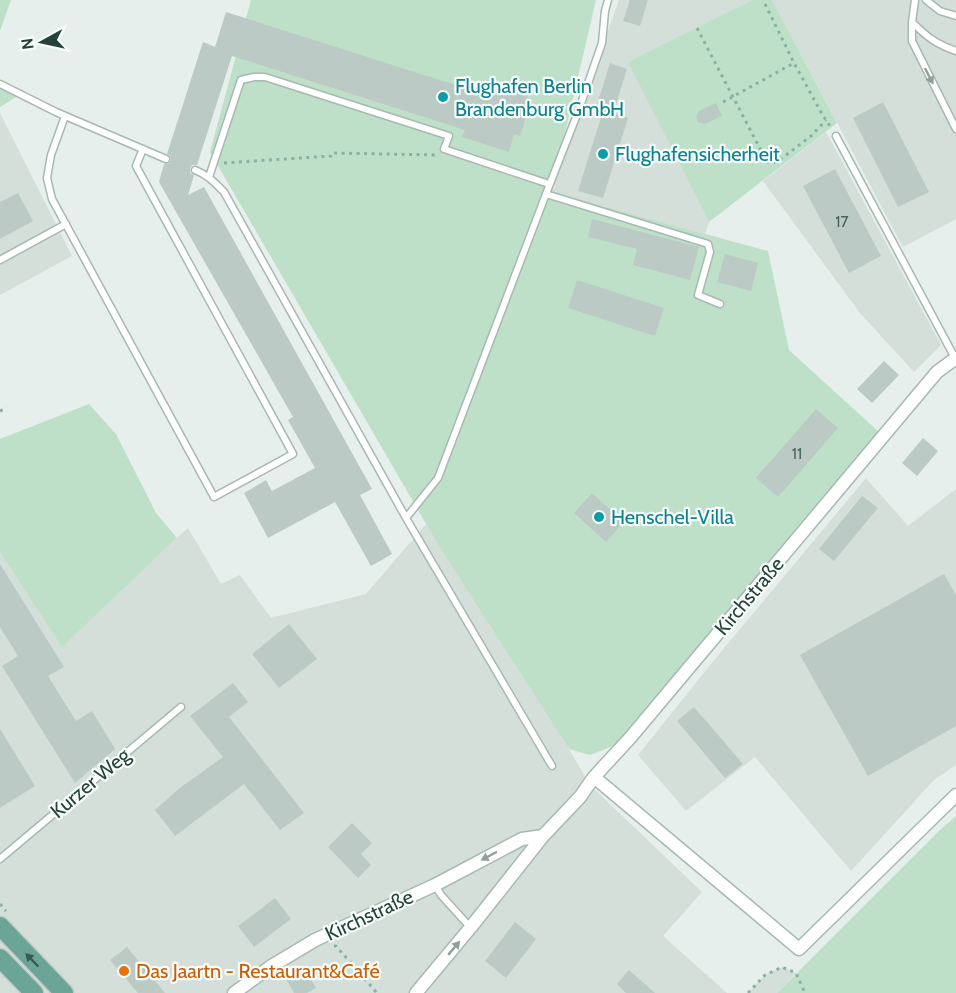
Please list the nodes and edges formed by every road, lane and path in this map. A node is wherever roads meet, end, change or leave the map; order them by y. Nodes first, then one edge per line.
1 (608, 0) edge
2 (915, 0) edge
3 (926, 0) edge
4 (765, 4) dead end
5 (956, 16) edge
6 (912, 22) junction
7 (697, 28) dead end
8 (956, 51) edge
9 (794, 63) junction
10 (0, 84) edge
11 (732, 96) junction
12 (723, 102) dead end
13 (65, 116) junction
14 (826, 120) junction
15 (956, 129) edge
16 (836, 136) joint
17 (143, 149) junction
18 (444, 149) junction
19 (166, 159) dead end
20 (213, 164) junction
21 (195, 170) dead end
22 (209, 177) junction
23 (549, 184) junction
24 (546, 194) junction
25 (66, 224) junction
26 (0, 260) edge
27 (720, 304) dead end
28 (956, 358) edge
29 (7, 408) dead end
30 (0, 411) edge
31 (406, 518) junction
32 (181, 707) dead end
33 (552, 766) dead end
34 (594, 777) junction
35 (956, 795) edge
36 (543, 836) junction
37 (0, 859) edge
38 (435, 885) junction
39 (0, 926) edge
40 (471, 927) junction
41 (328, 949) dead end
42 (0, 958) edge
43 (34, 993) edge
44 (64, 993) edge
45 (234, 993) edge
46 (377, 993) edge
47 (416, 993) edge
48 (748, 993) edge
49 (805, 993) edge

1 - 23 lane
2 - 6 lane
3 - 5 lane
4 - 9 path
6 - 8 lane
6 -> 15 lane
7 - 11 path
9 - 11 path
9 - 14 path
10 - 13 lane
11 - 12 path
11 - 14 path
13 - 17 lane
13 - 25 lane
14 - 16 path
16 - 28 lane
17 - 19 lane
17 - 25 lane
18 - 20 path
18 - 20 lane
18 - 23 lane
20 - 22 lane
21 - 22 lane
22 - 31 lane
23 - 24 lane
24 - 27 lane
24 - 31 lane
25 - 26 lane
28 - 34 street, Kirchstraße
29 - 30 path
31 - 33 lane
32 - 37 lane, Kurzer Weg
34 - 35 street
34 - 36 street, Kirchstraße
36 -> 38 street, Kirchstraße
36 - 40 street, Kirchstraße
38 - 40 lane
38 - 45 street, Kirchstraße
44 -> 39 main road
47 -> 40 street, Kirchstraße
41 - 46 path
42 - 43 main road
48 - 49 path

